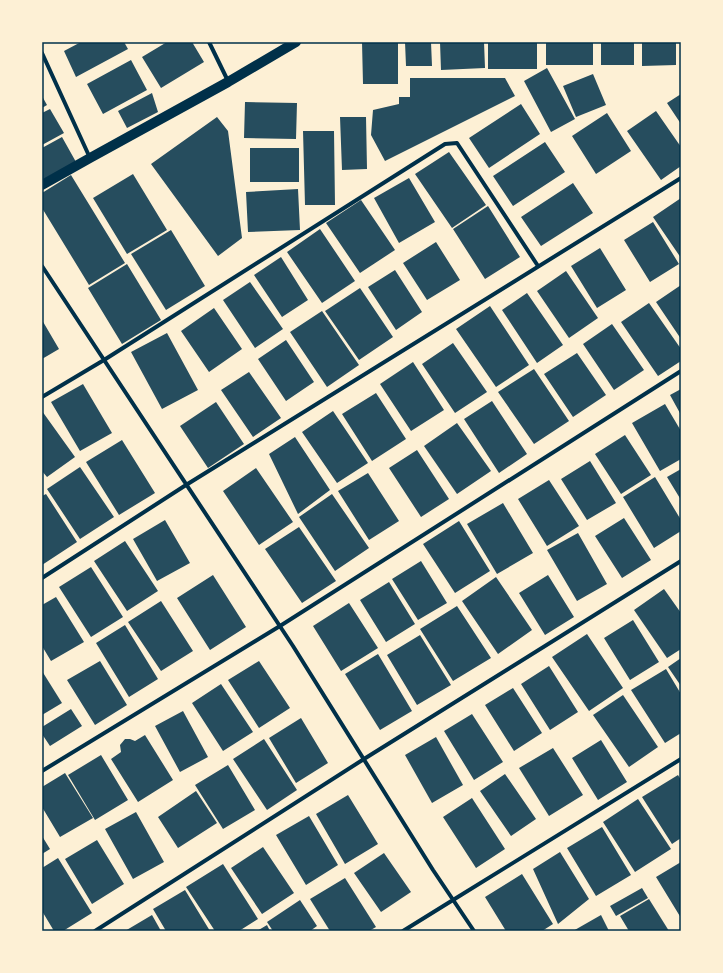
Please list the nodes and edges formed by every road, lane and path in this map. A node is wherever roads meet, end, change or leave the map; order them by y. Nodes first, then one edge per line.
1 (209, 42) edge
2 (296, 42) edge
3 (42, 53) edge
4 (228, 82) junction
5 (90, 158) junction
6 (681, 178) edge
7 (42, 185) edge
8 (42, 266) edge
9 (538, 266) junction
10 (104, 360) junction
11 (681, 371) edge
12 (42, 397) edge
13 (186, 485) junction
14 (681, 560) edge
15 (42, 578) edge
16 (280, 626) junction
17 (364, 759) junction
18 (681, 759) edge
19 (42, 771) edge
20 (452, 900) junction
21 (95, 931) edge
22 (403, 931) edge
23 (474, 931) edge

1 - 4 street
2 - 4 main road
3 - 5 street
4 - 5 main road
5 - 7 main road
6 - 9 street
8 - 10 street
9 - 10 street
9 - 13 street
10 - 12 street
10 - 13 street
11 - 16 street
13 - 15 street
13 - 16 street
14 - 17 street
16 - 17 street
16 - 19 street
17 - 20 street
17 - 21 street
18 - 20 street
20 - 22 street
20 - 23 street

